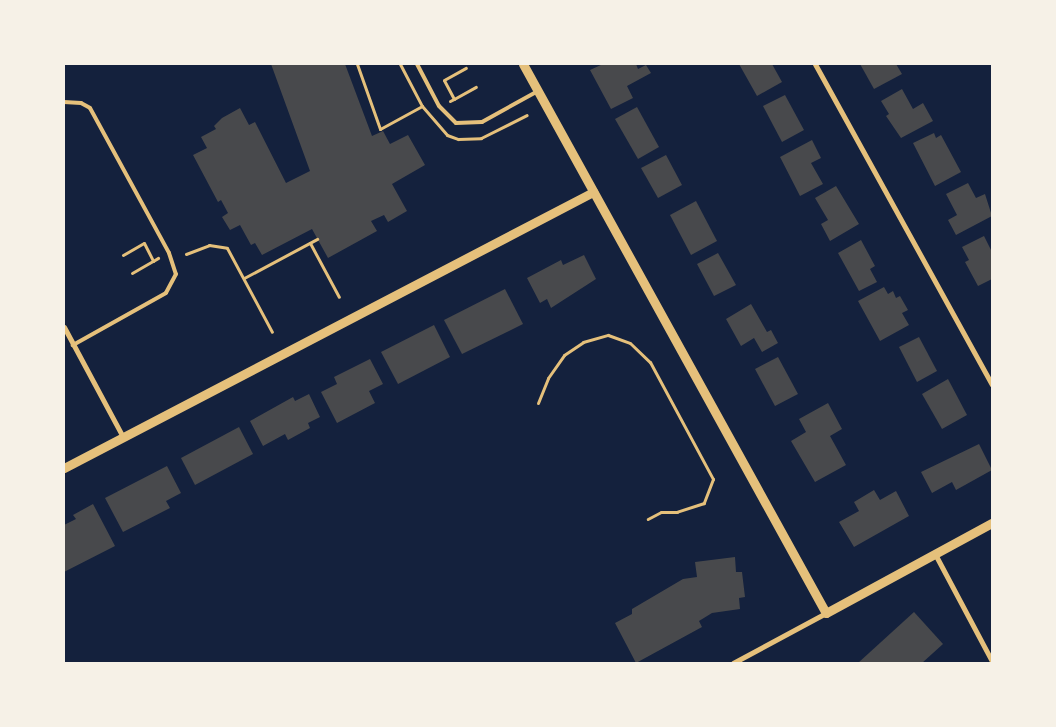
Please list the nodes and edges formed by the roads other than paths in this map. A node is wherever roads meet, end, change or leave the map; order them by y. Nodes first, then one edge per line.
1 (416, 64) edge
2 (523, 64) edge
3 (815, 64) edge
4 (538, 91) junction
5 (64, 102) edge
6 (593, 192) junction
7 (64, 327) edge
8 (73, 345) junction
9 (992, 384) edge
10 (123, 437) junction
11 (64, 468) edge
12 (992, 524) edge
13 (935, 554) junction
14 (826, 613) junction
15 (992, 661) edge
16 (733, 663) edge

1 - 4 lane
2 - 4 street
3 - 9 street
4 - 6 street
5 - 8 lane
6 - 10 street
6 - 14 street
7 - 8 street
8 - 10 street
10 - 11 street
12 - 13 street
13 - 14 street
13 - 15 street
14 - 16 street

